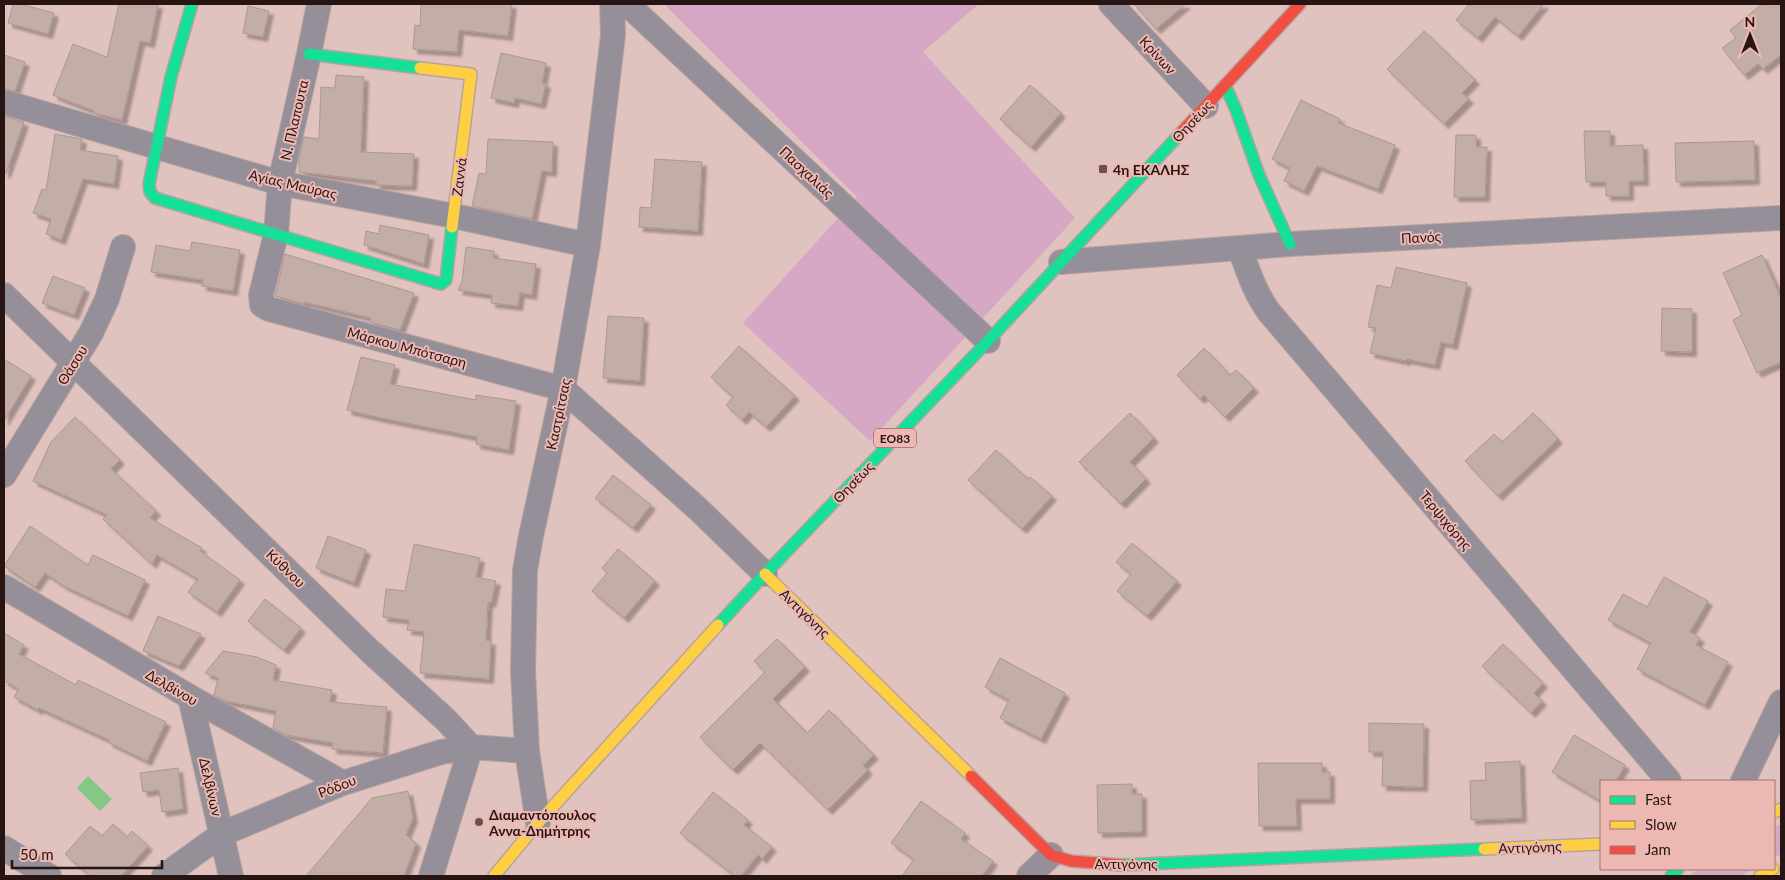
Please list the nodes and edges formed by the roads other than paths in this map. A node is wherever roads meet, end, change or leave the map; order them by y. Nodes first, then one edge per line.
1 (192, 4) edge
2 (319, 4) edge
3 (612, 4) edge
4 (627, 4) edge
5 (1110, 4) edge
6 (1300, 4) edge
7 (309, 54) junction
8 (1225, 85) junction
9 (4, 102) edge
10 (1206, 106) junction
11 (158, 146) junction
12 (280, 183) junction
13 (454, 216) junction
14 (1781, 218) edge
15 (276, 234) junction
16 (1290, 244) junction
17 (588, 245) junction
18 (123, 246) dead end
19 (1240, 248) junction
20 (1061, 262) junction
21 (4, 295) edge
22 (261, 295) joint
23 (988, 341) junction
24 (73, 363) junction
25 (563, 389) junction
26 (4, 475) edge
27 (766, 574) junction
28 (4, 586) edge
29 (190, 697) junction
30 (1781, 702) edge
31 (471, 747) junction
32 (527, 751) junction
33 (1668, 780) edge
34 (1743, 780) edge
35 (343, 783) junction
36 (538, 823) junction
37 (222, 834) junction
38 (1600, 844) edge
39 (4, 848) edge
40 (1051, 855) junction
41 (1771, 870) edge
42 (49, 876) edge
43 (164, 876) edge
44 (231, 876) edge
45 (431, 876) edge
46 (494, 876) edge
47 (1029, 876) edge
48 (1760, 876) edge

1 - 11 street
2 - 7 street, Ν. Πλαπουτα
3 - 17 street, Καστρίτσας
4 - 23 street, Πασχαλιάς
5 - 10 street, Κρίνων
6 - 8 street, Θησέως / ΕΟ83
7 - 12 street, Ν. Πλαπουτα
7 - 13 street, Ζαννά
8 - 10 street, Θησέως / ΕΟ83
8 - 16 street
9 - 11 street, Αγίας Μαύρας
10 - 20 street, Θησέως / ΕΟ83
11 - 12 street, Αγίας Μαύρας
11 - 15 street
12 - 13 street, Αγίας Μαύρας
12 - 15 street, Ν. Πλαπουτα
13 - 15 street, Ζαννά
13 - 17 street, Αγίας Μαύρας
14 - 16 street, Πανός
15 - 22 street, Ν. Πλαπουτα
16 - 19 street, Πανός
17 - 25 street, Καστρίτσας
18 - 24 street, Θάσου
19 - 20 street, Πανός
19 - 33 street, Τερψιχόρης
20 - 23 street, Θησέως / ΕΟ83
21 - 24 street, Κύθνου
22 - 25 street, Μάρκου Μπότσαρη
23 - 27 street, Θησέως / ΕΟ83
24 - 26 street, Θάσου
24 - 31 street, Κύθνου
25 - 27 street
25 - 32 street, Καστρίτσας
27 - 36 street, Θησέως / ΕΟ83
27 - 40 street, Αντιγόνης
28 - 29 street, Δελβίνου
29 - 35 street, Δελβίνου
29 - 37 street, Δελβίνων
30 - 34 street
31 - 32 street, Ρόδου
31 - 35 street, Ρόδου
31 - 45 street
32 - 36 street, Καστρίτσας
35 - 37 street, Ρόδου
36 - 46 street, Θησέως / ΕΟ83
37 - 43 street, Ρόδου
37 - 44 street, Δελβίνων
38 - 40 street, Αντιγόνης
39 - 42 street
40 - 47 street
41 - 48 street

